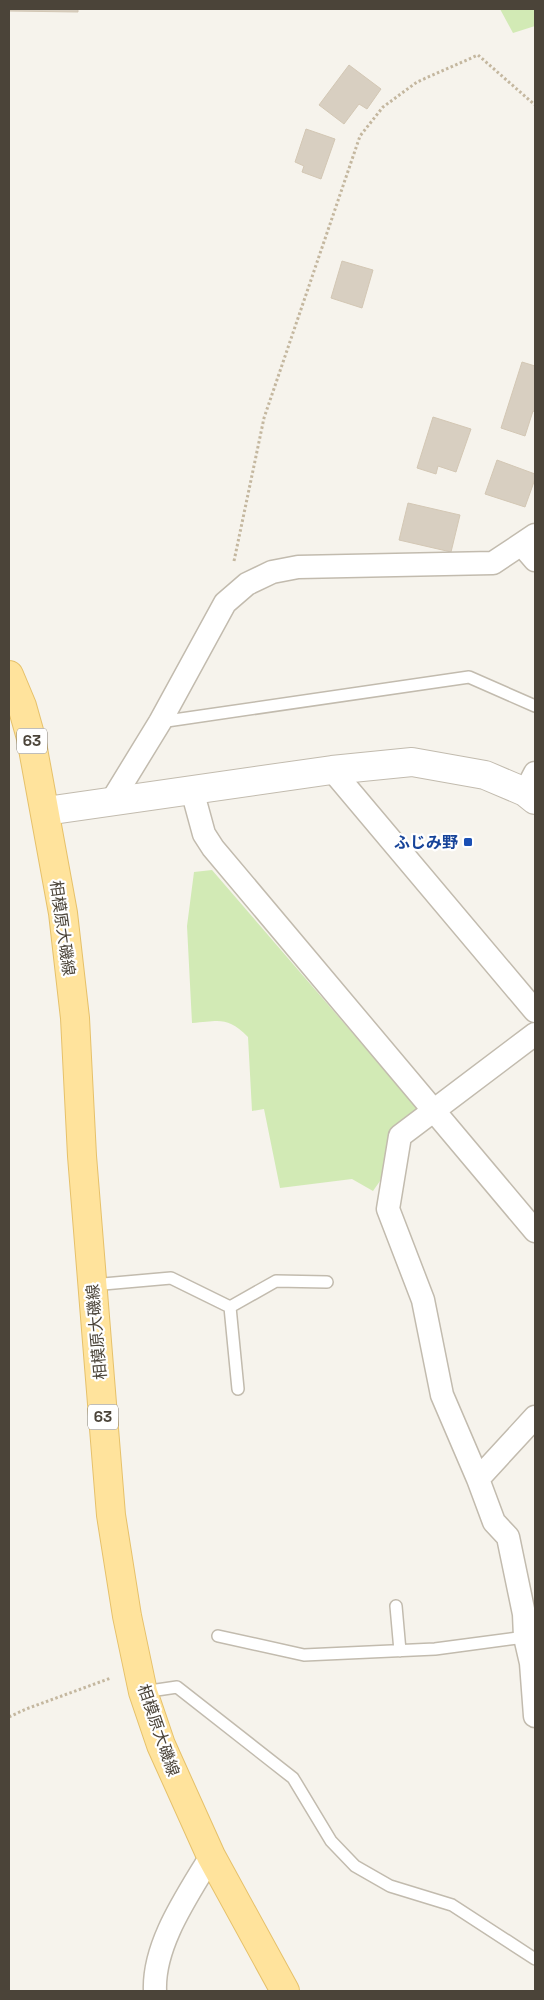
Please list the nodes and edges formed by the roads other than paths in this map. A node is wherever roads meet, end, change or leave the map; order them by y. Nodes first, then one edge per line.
1 (531, 547) edge
2 (9, 675) edge
3 (535, 706) edge
4 (160, 722) junction
5 (332, 770) junction
6 (532, 788) edge
7 (192, 790) junction
8 (112, 802) junction
9 (46, 811) junction
10 (535, 1011) edge
11 (535, 1034) edge
12 (435, 1110) junction
13 (535, 1231) edge
14 (327, 1282) dead end
15 (92, 1285) junction
16 (230, 1307) junction
17 (238, 1390) dead end
18 (535, 1418) edge
19 (478, 1479) junction
20 (396, 1606) dead end
21 (529, 1608) edge
22 (218, 1636) dead end
23 (525, 1637) junction
24 (400, 1651) junction
25 (533, 1665) edge
26 (141, 1680) junction
27 (535, 1716) edge
28 (211, 1856) junction
29 (535, 1959) edge
30 (155, 1991) edge
31 (285, 1991) edge

1 - 4 street
2 - 9 main road, 相模原大磯線 / 63
3 - 4 lane
4 - 8 street
5 - 6 street
5 - 7 street
5 - 10 street
7 - 8 street
7 - 12 street
8 - 9 street
9 - 15 main road, 相模原大磯線 / 63
11 - 12 street
12 - 13 street
12 - 19 street
14 - 16 lane
15 - 16 lane
15 - 26 main road, 相模原大磯線 / 63
16 - 17 lane
18 - 19 street
19 - 21 street
20 - 24 lane
21 - 23 street
22 - 24 lane
23 - 24 lane
23 - 25 street
25 - 27 street
26 - 28 main road, 相模原大磯線 / 63
26 - 29 lane
28 - 30 street
28 - 31 main road, 相模原大磯線 / 63

